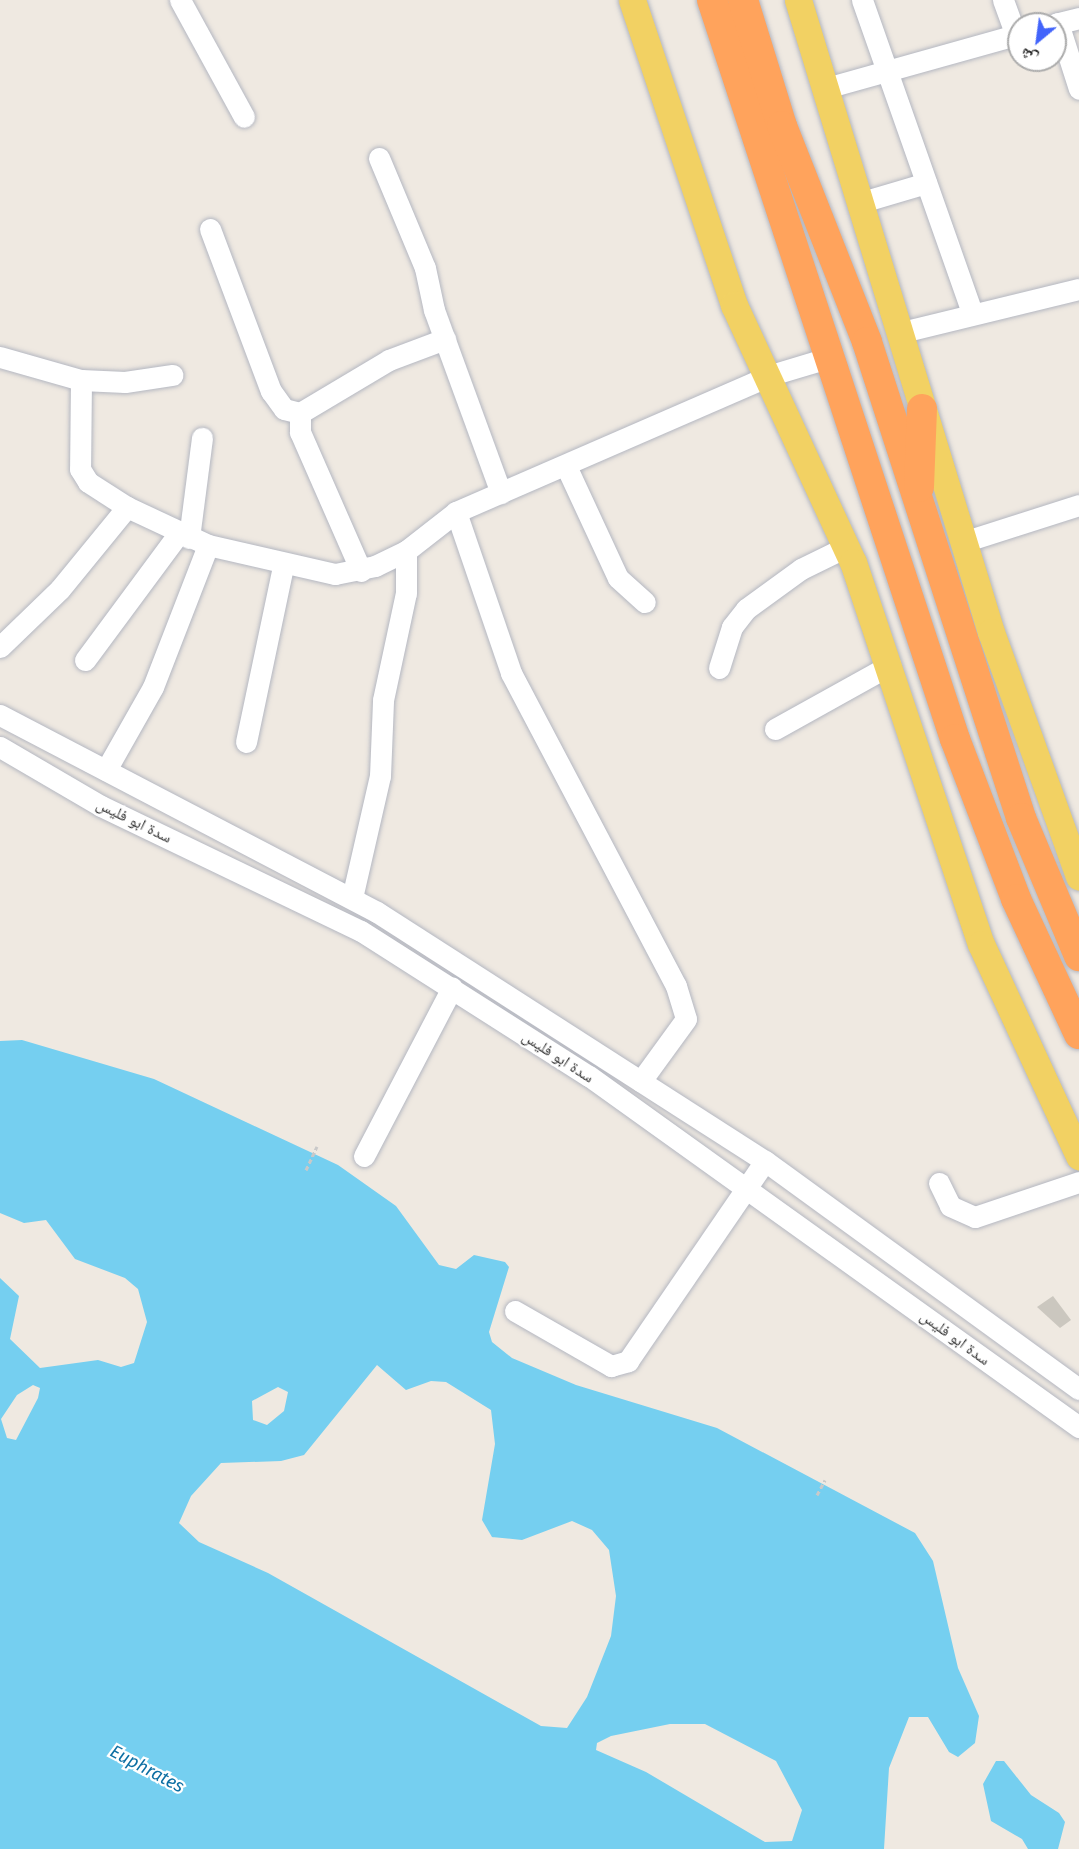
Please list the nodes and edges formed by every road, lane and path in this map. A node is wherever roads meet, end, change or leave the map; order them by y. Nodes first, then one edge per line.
1 (180, 0) edge
2 (632, 0) edge
3 (712, 0) edge
4 (743, 0) edge
5 (798, 0) edge
6 (862, 0) edge
7 (1007, 38) edge
8 (1067, 55) edge
9 (887, 72) junction
10 (826, 88) junction
11 (1079, 89) edge
12 (244, 117) dead end
13 (379, 158) dead end
14 (926, 183) junction
15 (862, 202) junction
16 (210, 229) dead end
17 (1079, 289) edge
18 (972, 313) junction
19 (898, 333) junction
20 (445, 339) junction
21 (0, 357) edge
22 (831, 357) junction
23 (172, 375) dead end
24 (771, 375) junction
25 (81, 380) junction
26 (922, 409) junction
27 (300, 413) junction
28 (202, 438) dead end
29 (566, 466) junction
30 (501, 493) junction
31 (1079, 505) edge
32 (127, 507) junction
33 (918, 511) junction
34 (456, 512) junction
35 (192, 539) junction
36 (963, 542) junction
37 (846, 547) junction
38 (406, 551) junction
39 (283, 566) junction
40 (361, 571) junction
41 (645, 602) dead end
42 (0, 647) edge
43 (85, 660) dead end
44 (890, 665) junction
45 (719, 668) dead end
46 (0, 715) edge
47 (775, 729) dead end
48 (246, 742) dead end
49 (0, 747) edge
50 (106, 770) junction
51 (1022, 818) junction
52 (988, 827) junction
53 (1079, 877) edge
54 (352, 898) junction
55 (1079, 956) edge
56 (452, 988) junction
57 (1079, 1034) edge
58 (641, 1082) junction
59 (317, 1146) dead end
60 (364, 1156) dead end
61 (1079, 1156) edge
62 (765, 1161) junction
63 (306, 1170) dead end
64 (1079, 1182) edge
65 (939, 1183) dead end
66 (746, 1188) junction
67 (515, 1311) dead end
68 (1078, 1388) edge
69 (1079, 1427) edge
70 (825, 1480) dead end
71 (817, 1495) dead end

1 - 12 street
2 - 24 main road
3 - 22 highway
4 - 33 highway
5 - 10 main road
6 - 9 street
7 - 9 street
8 - 11 street
9 - 10 street
9 - 14 street
10 - 15 main road
13 - 20 street
14 - 15 street
14 - 18 street
15 - 19 main road
16 - 27 street
17 - 18 street
18 - 19 street
19 - 26 main road
20 - 27 street
20 - 30 street
21 - 25 street
22 - 24 street
22 - 52 highway
23 - 25 street
24 - 29 street
24 - 37 main road
25 - 32 street
26 - 33 highway
26 - 36 main road
27 - 40 street
28 - 35 street
29 - 30 street
29 - 41 street
30 - 34 street
31 - 36 street
32 - 35 street
32 - 42 street
33 - 51 highway
34 - 38 street
34 - 58 street
35 - 39 street
35 - 43 street
35 - 50 street
36 - 53 main road
37 - 44 main road
37 - 45 street
38 - 40 street
38 - 54 street
39 - 40 street
39 - 48 street
44 - 47 street
44 - 61 main road
46 - 50 street, سدة ابو فليس
49 - 56 street, سدة ابو فليس
50 - 54 street, سدة ابو فليس
51 - 52 highway
51 - 55 highway
52 - 57 highway
54 - 58 street, سدة ابو فليس
56 - 60 street
56 - 66 street, سدة ابو فليس
58 - 62 street, سدة ابو فليس
59 - 63 path
62 - 66 street
62 - 68 street, سدة ابو فليس
64 - 65 street
66 - 67 street
66 - 69 street, سدة ابو فليس
70 - 71 path

